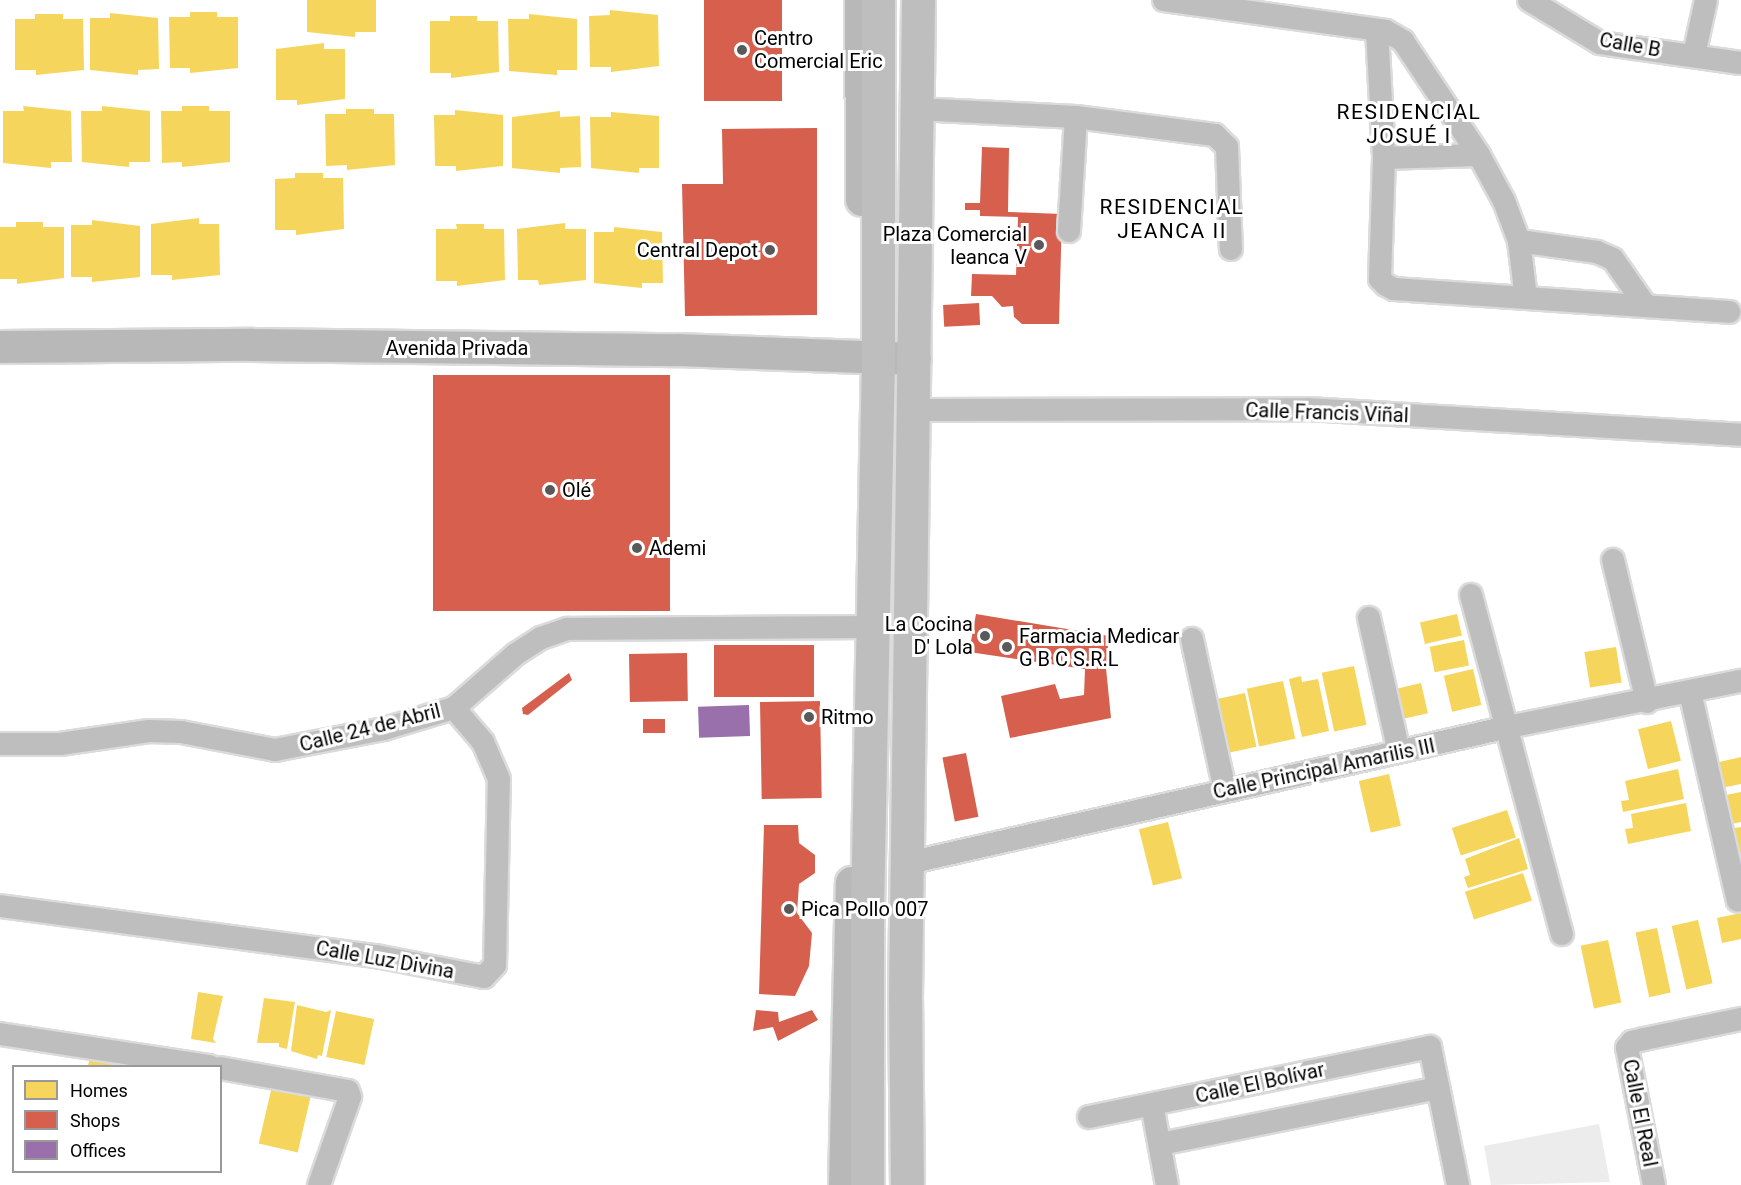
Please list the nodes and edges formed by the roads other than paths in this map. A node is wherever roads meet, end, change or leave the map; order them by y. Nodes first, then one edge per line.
1 (861, 0) edge
2 (878, 0) edge
3 (918, 0) edge
4 (1164, 0) edge
5 (1529, 0) edge
6 (1706, 0) edge
7 (1377, 31) junction
8 (1694, 56) junction
9 (1741, 63) edge
10 (916, 109) junction
11 (1076, 117) junction
12 (1479, 155) junction
13 (1384, 158) junction
14 (1069, 231) dead end
15 (1520, 241) junction
16 (1231, 249) dead end
17 (1526, 298) junction
18 (1645, 305) junction
19 (1729, 312) dead end
20 (0, 347) edge
21 (871, 357) junction
22 (915, 359) junction
23 (913, 410) junction
24 (1741, 435) edge
25 (1613, 560) dead end
26 (1471, 595) dead end
27 (1369, 618) dead end
28 (860, 627) junction
29 (1192, 639) dead end
30 (1741, 681) edge
31 (1690, 692) junction
32 (1647, 702) junction
33 (454, 708) junction
34 (1508, 727) junction
35 (0, 744) edge
36 (1399, 753) junction
37 (1225, 790) junction
38 (908, 863) junction
39 (1738, 901) dead end
40 (0, 906) edge
41 (1562, 934) dead end
42 (1741, 1019) edge
43 (0, 1034) edge
44 (203, 1065) edge
45 (222, 1068) edge
46 (1438, 1088) junction
47 (1152, 1105) junction
48 (1089, 1117) dead end
49 (1160, 1144) junction
50 (319, 1185) edge
51 (845, 1185) edge
52 (867, 1185) edge
53 (907, 1185) edge
54 (1167, 1185) edge
55 (1458, 1185) edge
56 (1654, 1185) edge

1 - 21 street
2 - 21 main road
3 - 10 main road
4 - 7 street
5 - 8 street, Calle B
6 - 8 street
7 - 12 street
7 - 13 street
8 - 9 street, Calle B
10 - 11 street
10 - 22 main road
11 - 14 street
11 - 16 street
12 - 13 street
12 - 15 street
13 - 17 street
15 - 17 street
15 - 18 street
17 - 18 street
18 - 19 street
20 - 21 street, Avenida Privada
21 - 22 street, Avenida Privada
21 - 28 street
21 - 52 main road
22 - 23 main road
23 - 24 street, Calle Francis Viñal
23 - 38 main road
25 - 32 street
26 - 34 street
27 - 36 street
28 - 33 street, Calle 24 de Abril
28 - 51 street
29 - 37 street
30 - 31 street, Calle Principal Amarilis III
31 - 32 street, Calle Principal Amarilis III
31 - 39 street
32 - 34 street, Calle Principal Amarilis III
33 - 35 street, Calle 24 de Abril
33 - 40 street, Calle Luz Divina
34 - 36 street, Calle Principal Amarilis III
34 - 41 street
36 - 37 street, Calle Principal Amarilis III
37 - 38 street, Calle Principal Amarilis III
38 - 53 main road
42 - 56 street, Calle El Real
43 - 44 street
45 - 50 street
46 - 47 street, Calle El Bolívar
46 - 49 street, Calle El Bolívar
46 - 55 street
47 - 48 street, Calle El Bolívar
47 - 49 street
49 - 54 street

